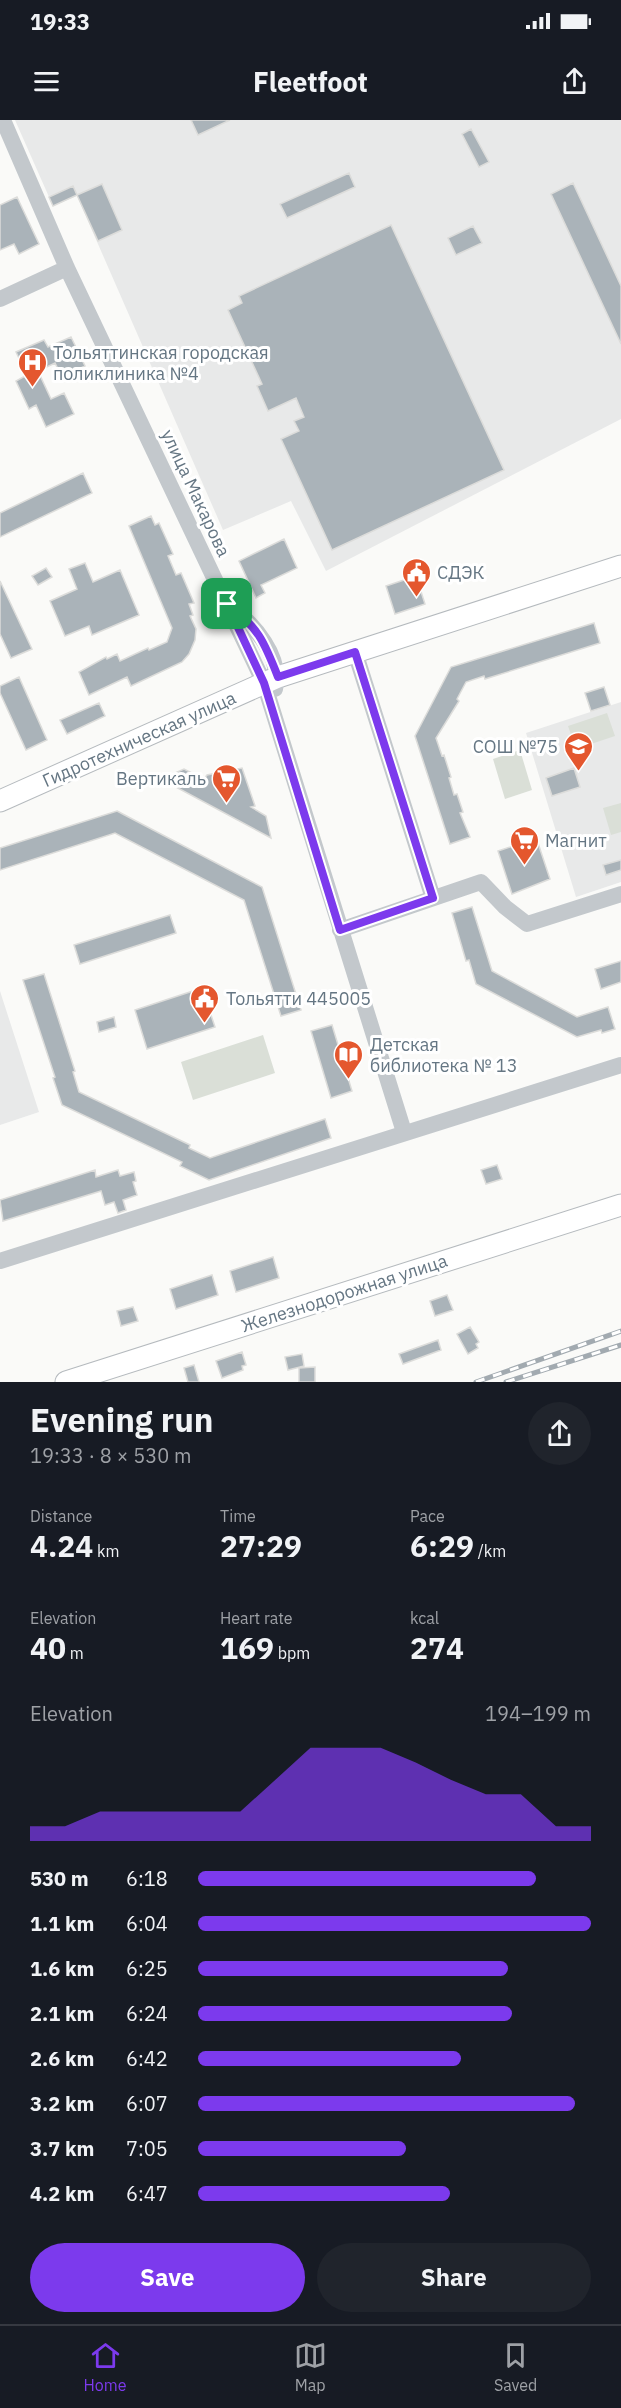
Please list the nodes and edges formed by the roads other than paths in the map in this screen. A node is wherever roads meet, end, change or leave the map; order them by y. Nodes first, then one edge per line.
1 (3, 120) edge
2 (67, 268) junction
3 (0, 299) edge
4 (621, 566) edge
5 (355, 652) junction
6 (271, 680) junction
7 (0, 801) edge
8 (621, 894) edge
9 (433, 898) junction
10 (340, 930) junction
11 (621, 1065) edge
12 (404, 1132) junction
13 (621, 1205) edge
14 (0, 1261) edge
15 (66, 1382) edge

1 - 2 street, улица Макарова
2 - 3 street
2 - 6 street, улица Макарова
4 - 5 main road, Гидротехническая улица
5 - 6 main road, Гидротехническая улица
5 - 9 street
6 - 7 main road, Гидротехническая улица
6 - 10 street
8 - 9 street
9 - 10 street
10 - 12 street
11 - 12 street
12 - 14 street
13 - 15 main road, Железнодорожная улица

